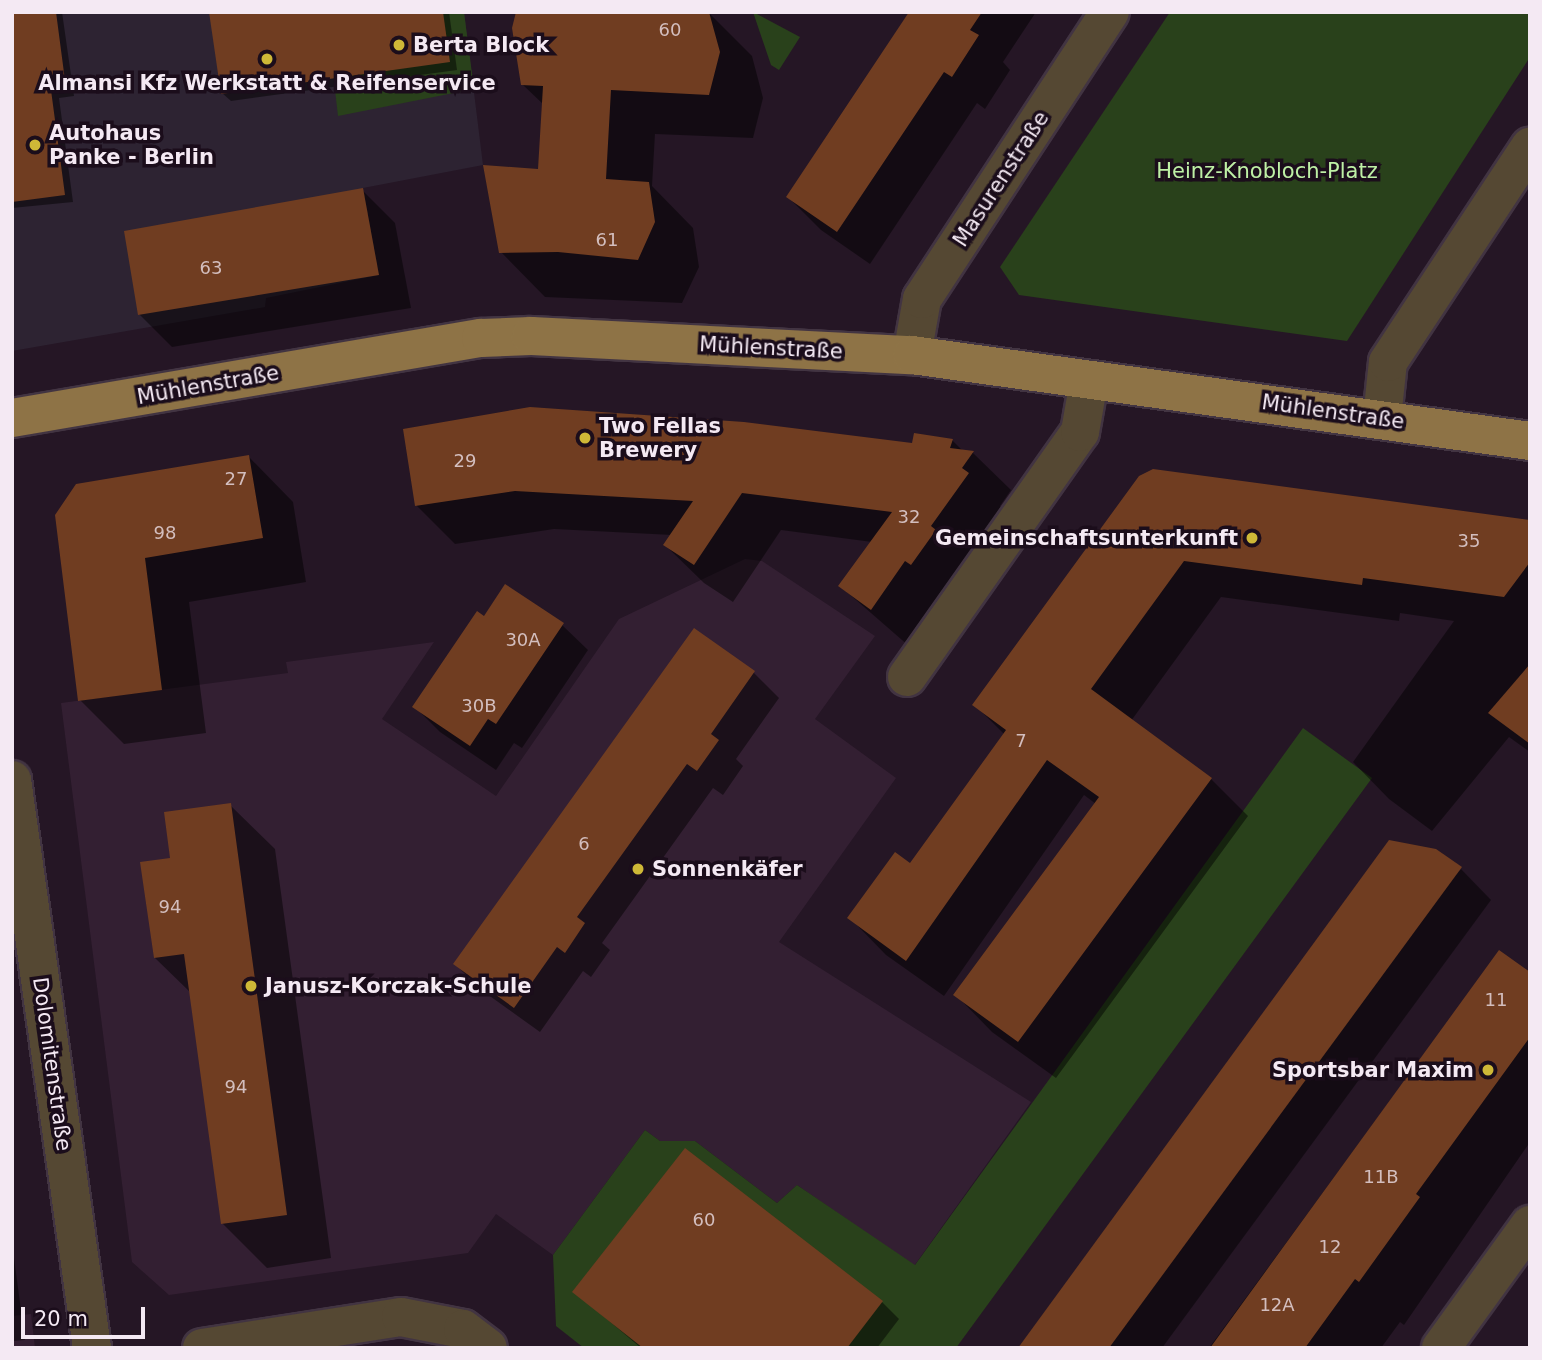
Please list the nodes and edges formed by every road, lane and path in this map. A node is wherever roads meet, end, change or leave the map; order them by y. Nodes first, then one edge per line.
1 (1110, 12) edge
2 (1530, 147) edge
3 (912, 355) junction
4 (1089, 380) junction
5 (12, 418) edge
6 (1382, 418) junction
7 (1530, 441) edge
8 (907, 677) dead end
9 (12, 780) edge
10 (1530, 1226) edge
11 (92, 1348) edge
12 (202, 1348) edge
13 (488, 1348) edge
14 (1441, 1348) edge

1 - 3 street, Masurenstraße
2 - 6 street
3 - 4 main road, Mühlenstraße
3 - 5 main road, Mühlenstraße
4 - 6 main road, Mühlenstraße
4 - 8 street
6 - 7 main road, Mühlenstraße
9 - 11 street, Dolomitenstraße
10 - 14 street
12 - 13 street

